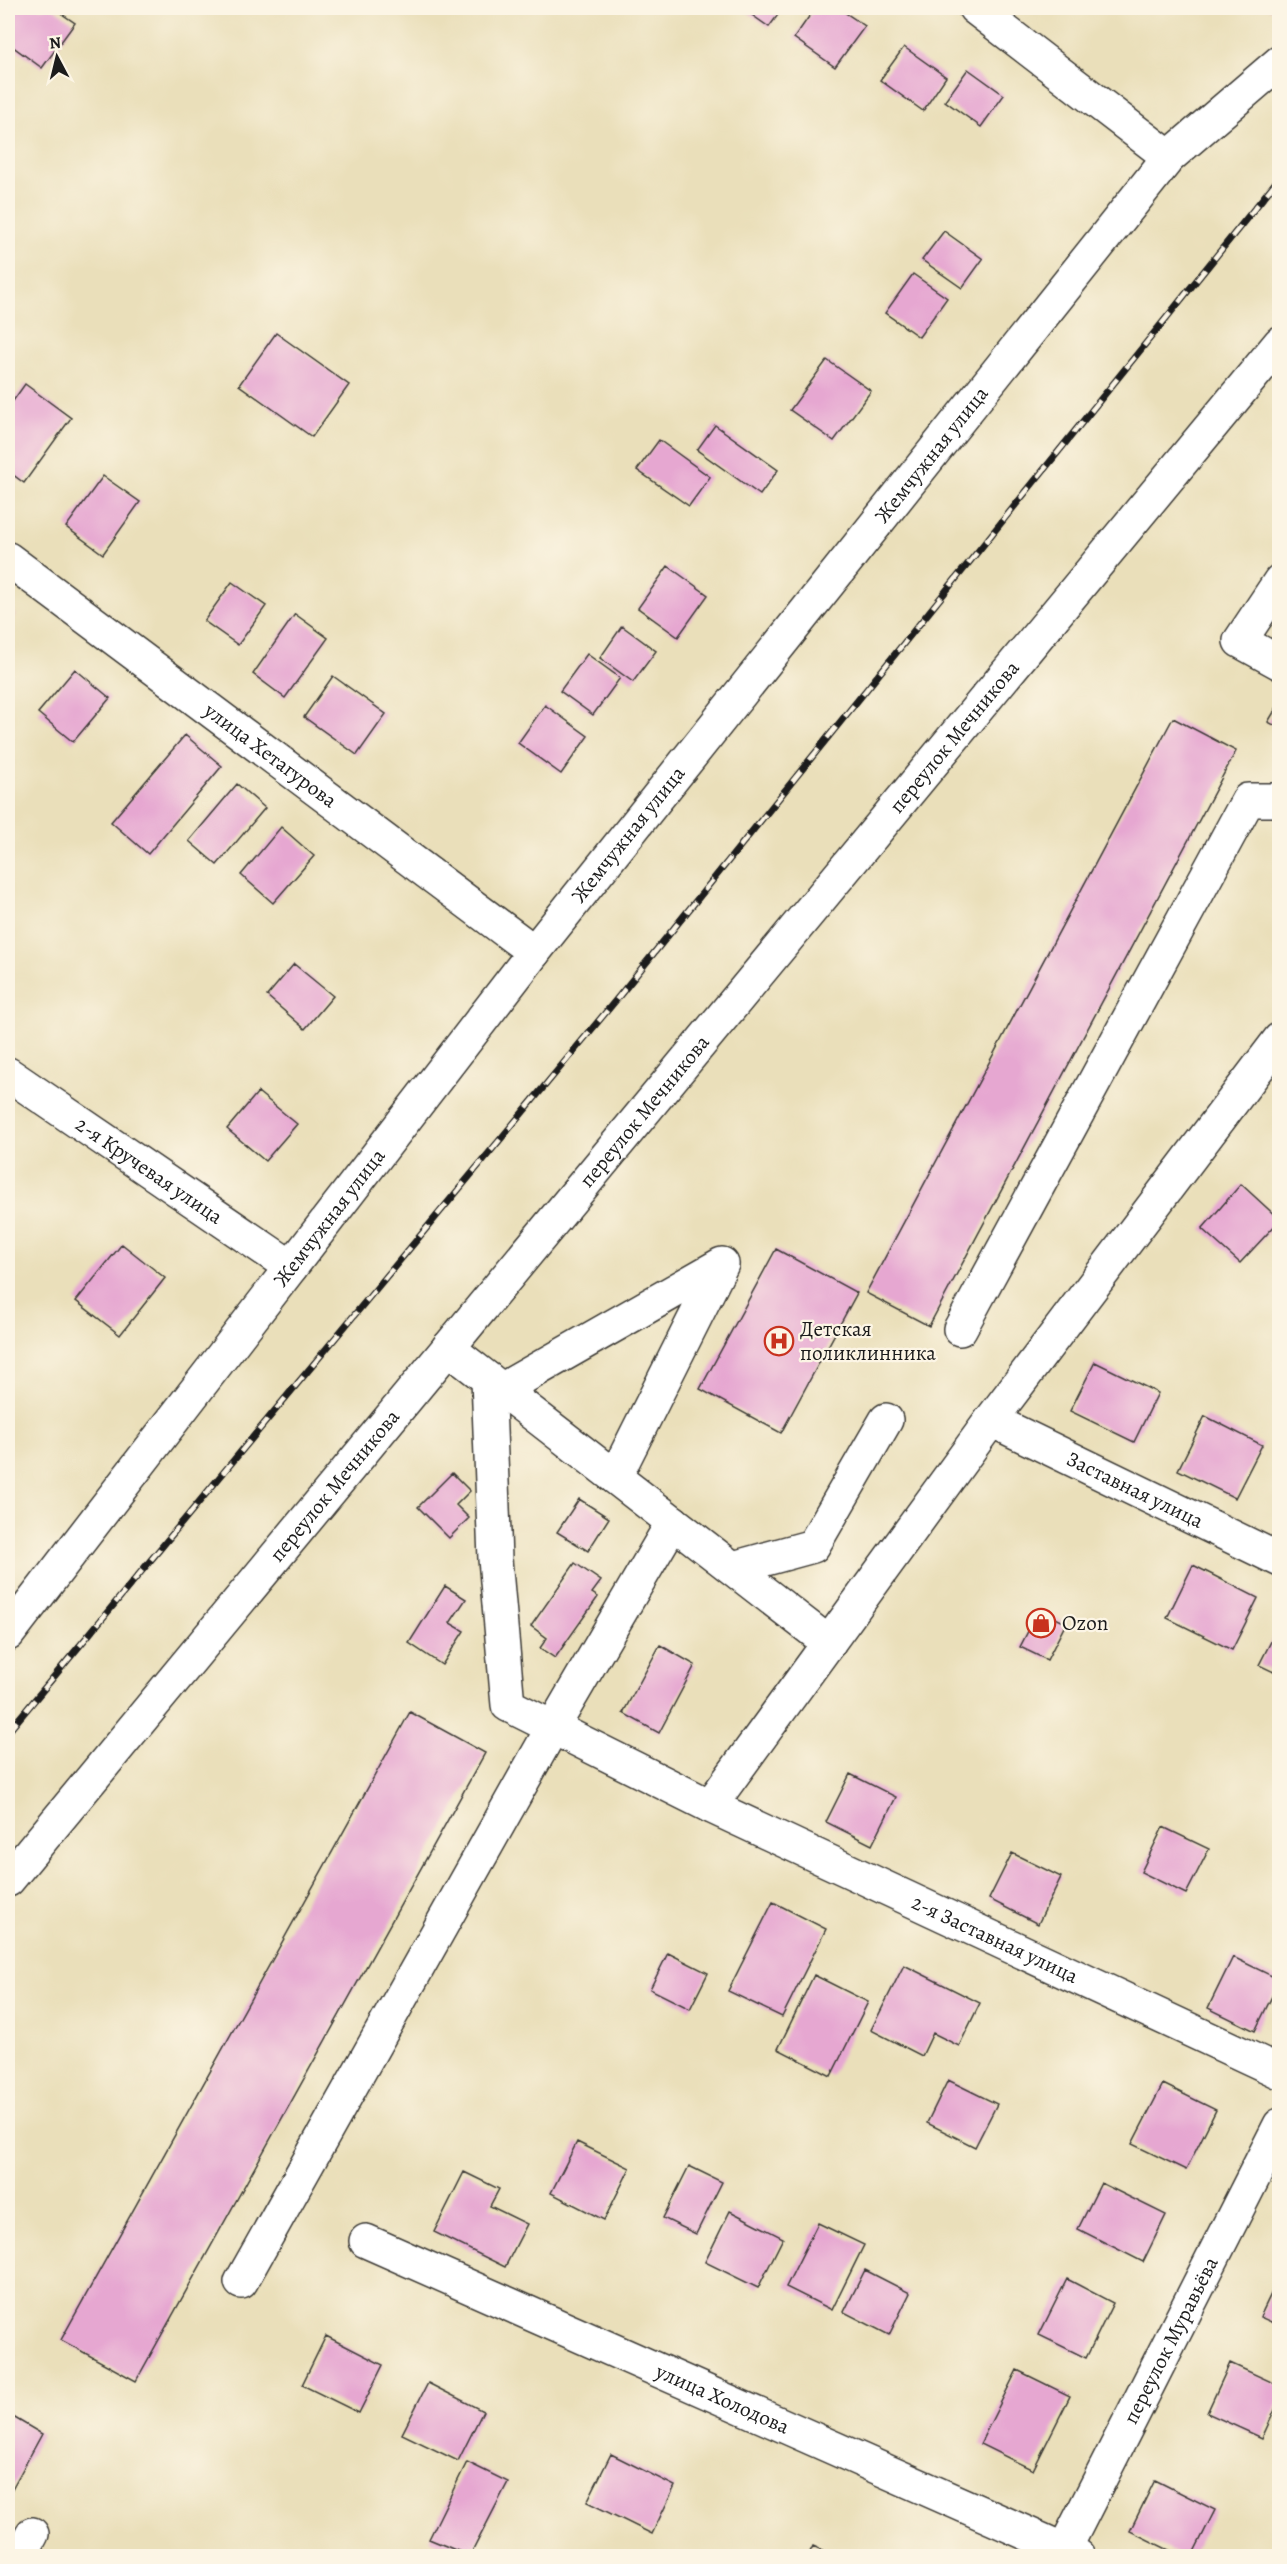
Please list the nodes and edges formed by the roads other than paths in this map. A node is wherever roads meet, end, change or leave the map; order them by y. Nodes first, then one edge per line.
1 (975, 8) edge
2 (1280, 62) edge
3 (1169, 157) junction
4 (1280, 343) edge
5 (8, 559) edge
6 (1280, 581) edge
7 (1280, 663) edge
8 (1280, 800) edge
9 (534, 952) junction
10 (1280, 1039) edge
11 (8, 1074) edge
12 (291, 1267) junction
13 (960, 1329) dead end
14 (448, 1348) junction
15 (495, 1384) junction
16 (886, 1419) dead end
17 (991, 1420) junction
18 (615, 1477) junction
19 (673, 1522) junction
20 (1280, 1560) edge
21 (733, 1568) junction
22 (8, 1634) edge
23 (829, 1643) junction
24 (553, 1727) junction
25 (710, 1806) junction
26 (8, 1880) edge
27 (1280, 2072) edge
28 (1280, 2125) edge
29 (366, 2241) dead end
30 (241, 2282) dead end
31 (1068, 2554) edge

1 - 3 street
2 - 3 street, Жемчужная улица
3 - 9 street, Жемчужная улица
4 - 14 street, переулок Мечникова
5 - 9 street, улица Хетагурова
6 - 7 street
8 - 13 street
9 - 12 street, Жемчужная улица
10 - 17 street
11 - 12 street, 2-я Кручевая улица
12 - 22 street, Жемчужная улица
14 - 15 street
14 - 26 street, переулок Мечникова
15 - 18 street
15 - 18 street
15 - 24 street, 2-я Заставная улица
16 - 21 street
17 - 20 street, Заставная улица
17 - 23 street
18 - 19 street
19 - 21 street
19 - 24 street
21 - 23 street
23 - 25 street
24 - 25 street, 2-я Заставная улица
24 - 30 street
25 - 27 street, 2-я Заставная улица
28 - 31 street, переулок Муравьёва
29 - 31 street, улица Холодова

